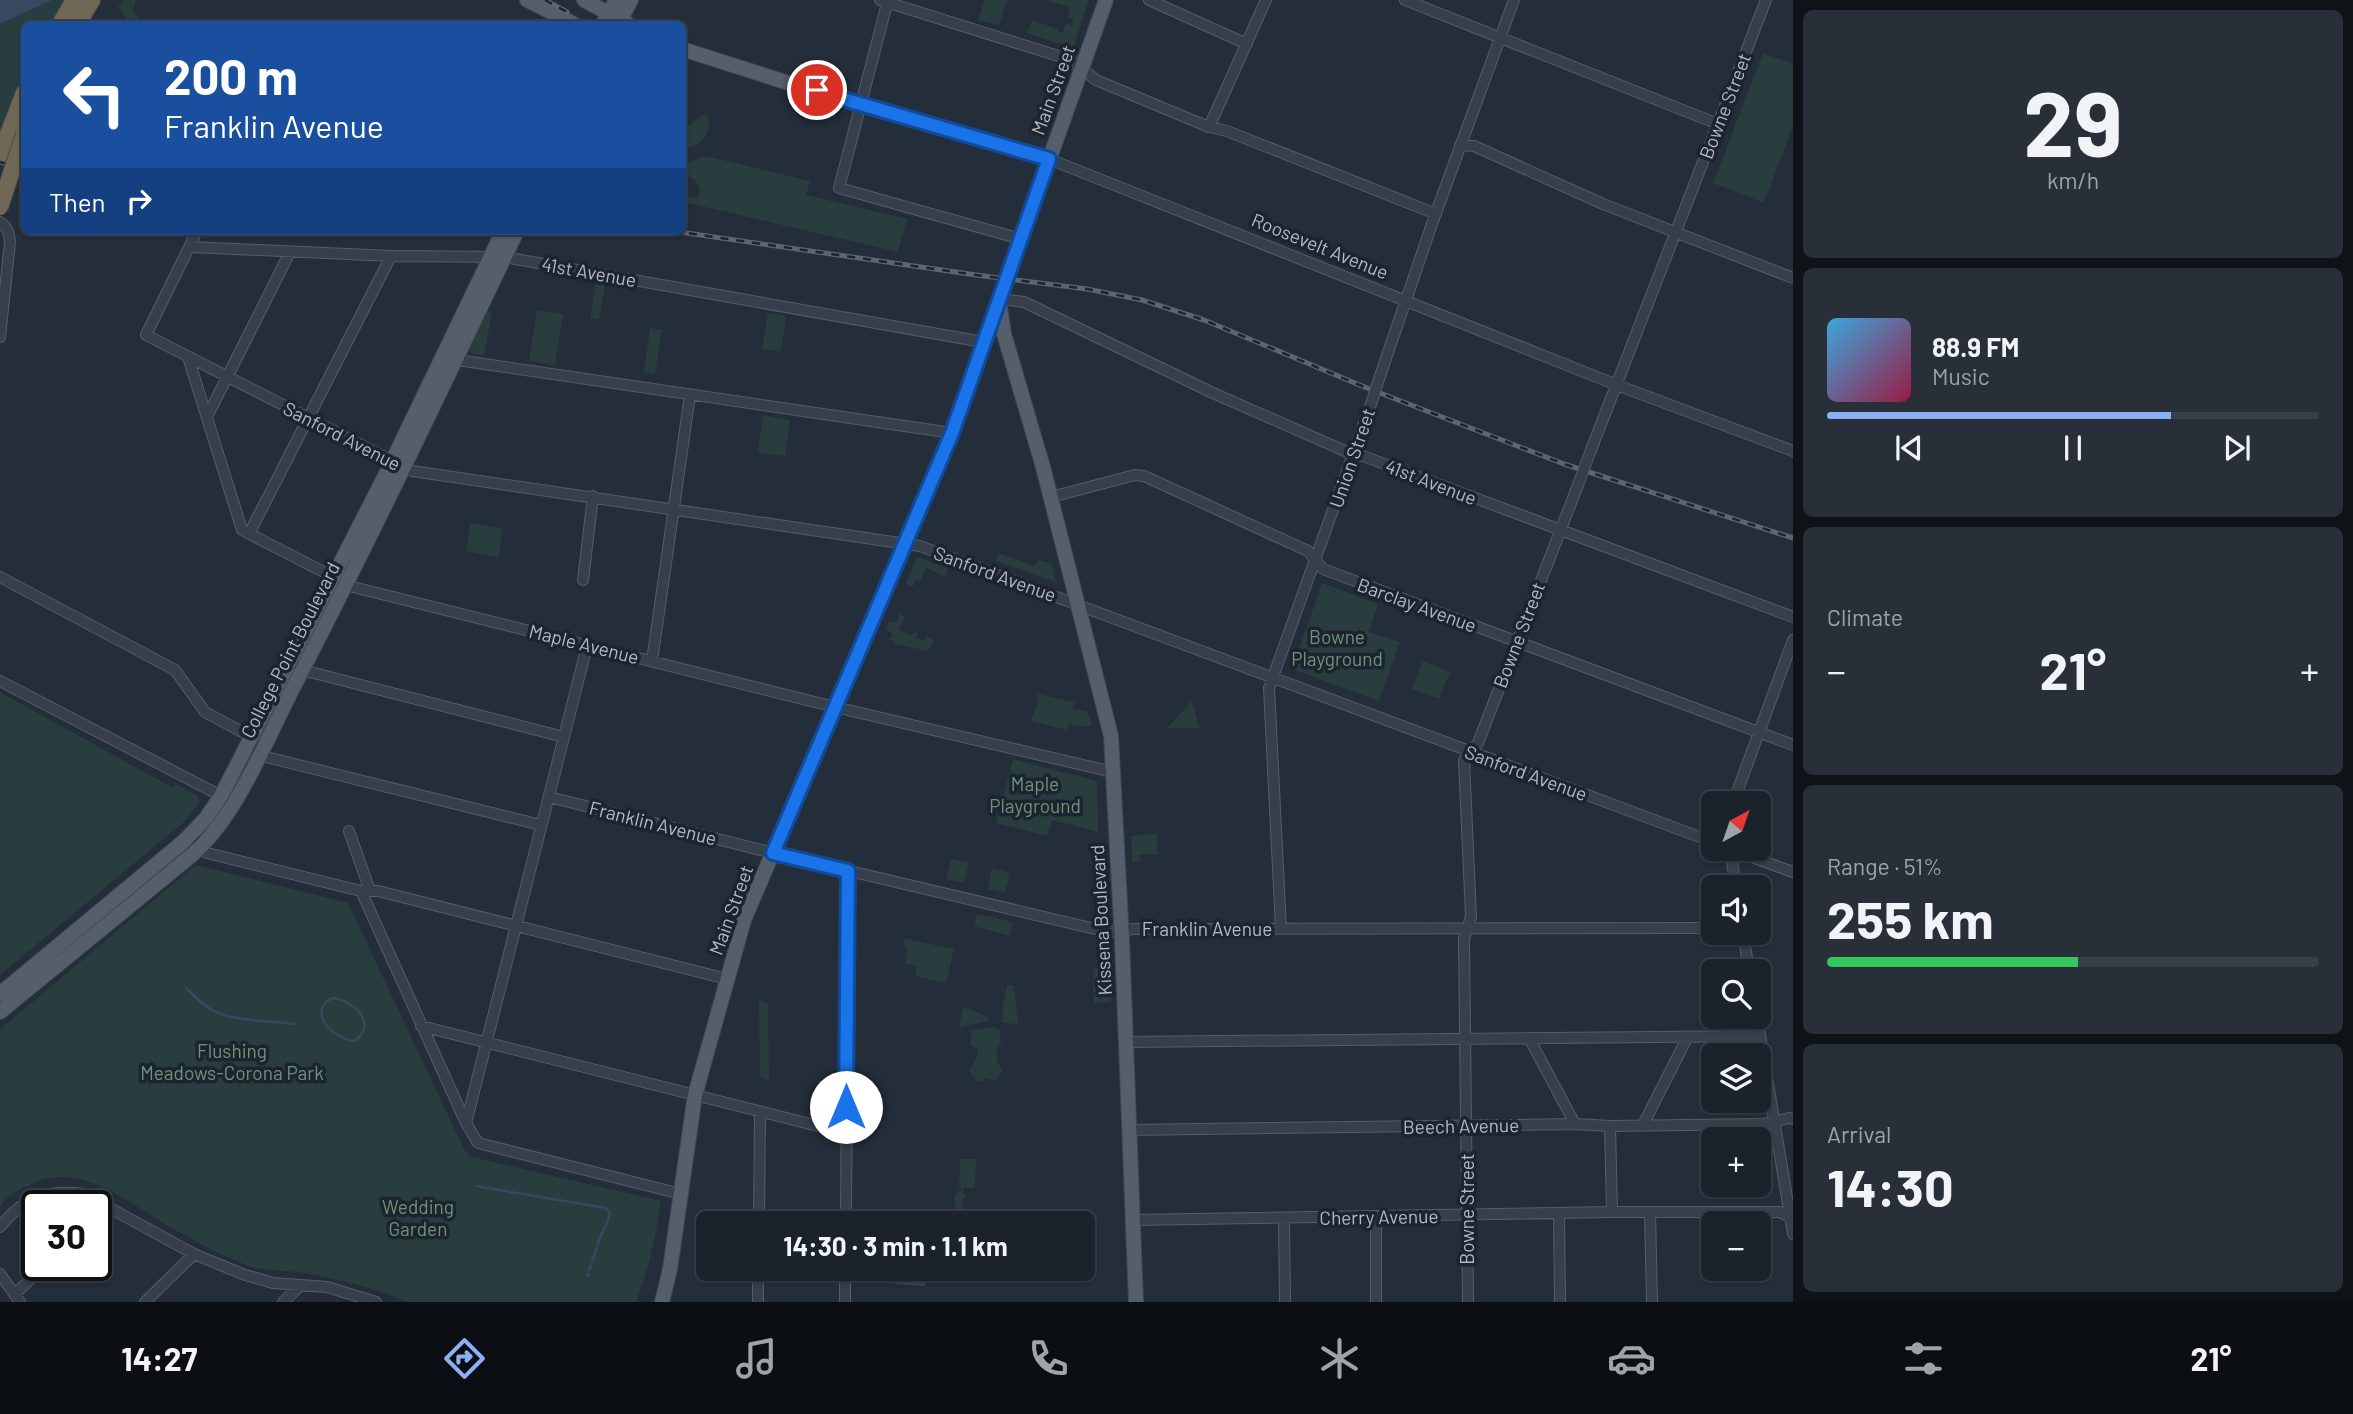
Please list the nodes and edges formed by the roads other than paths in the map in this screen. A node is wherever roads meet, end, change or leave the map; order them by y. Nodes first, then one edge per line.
1 (74, 0) edge
2 (92, 0) edge
3 (527, 0) edge
4 (584, 0) edge
5 (631, 0) edge
6 (1106, 0) edge
7 (1149, 0) edge
8 (1266, 0) edge
9 (1405, 0) edge
10 (1514, 0) edge
11 (1766, 0) edge
12 (885, 1) edge
13 (616, 18) edge
14 (62, 21) edge
15 (80, 21) edge
16 (568, 21) edge
17 (1500, 37) junction
18 (1247, 44) junction
19 (686, 50) edge
20 (686, 59) edge
21 (1082, 68) junction
22 (826, 94) junction
23 (21, 101) edge
24 (859, 104) junction
25 (1718, 124) junction
26 (1209, 127) junction
27 (21, 143) edge
28 (1460, 145) junction
29 (0, 155) edge
30 (1049, 159) junction
31 (0, 207) edge
32 (1436, 214) junction
33 (0, 222) edge
34 (1675, 233) junction
35 (195, 235) edge
36 (502, 235) edge
37 (514, 235) edge
38 (10, 238) junction
39 (1021, 239) junction
40 (190, 247) junction
41 (289, 252) junction
42 (391, 256) junction
43 (497, 257) junction
44 (0, 264) edge
45 (1793, 278) edge
46 (999, 299) junction
47 (1406, 301) junction
48 (0, 337) edge
49 (983, 342) junction
50 (450, 356) junction
51 (188, 357) junction
52 (228, 377) junction
53 (1617, 385) junction
54 (690, 395) junction
55 (206, 417) junction
56 (309, 418) junction
57 (952, 433) junction
58 (1793, 451) edge
59 (1354, 455) junction
60 (398, 464) junction
61 (593, 496) junction
62 (1051, 497) junction
63 (673, 508) junction
64 (1561, 530) junction
65 (249, 534) junction
66 (905, 543) junction
67 (1315, 560) junction
68 (0, 578) edge
69 (583, 580) dead end
70 (340, 581) junction
71 (1079, 604) junction
72 (1793, 617) edge
73 (1793, 639) edge
74 (1517, 642) junction
75 (587, 646) junction
76 (652, 661) junction
77 (289, 662) junction
78 (303, 669) junction
79 (1273, 677) junction
80 (0, 681) edge
81 (835, 707) junction
82 (1758, 732) junction
83 (564, 737) junction
84 (250, 739) junction
85 (1793, 745) edge
86 (261, 751) junction
87 (1470, 752) junction
88 (1113, 772) junction
89 (1737, 791) edge
90 (549, 797) junction
91 (227, 799) junction
92 (541, 825) junction
93 (349, 831) dead end
94 (192, 833) junction
95 (1701, 838) edge
96 (202, 846) junction
97 (773, 853) junction
98 (1762, 861) edge
99 (848, 871) junction
100 (1793, 872) edge
101 (365, 891) junction
102 (516, 927) junction
103 (1468, 928) junction
104 (1701, 928) edge
105 (1282, 929) junction
106 (1121, 930) junction
107 (727, 979) junction
108 (0, 994) edge
109 (0, 1012) edge
110 (421, 1026) junction
111 (1759, 1029) edge
112 (1760, 1036) junction
113 (1529, 1038) junction
114 (1687, 1038) junction
115 (1466, 1039) junction
116 (1125, 1042) junction
117 (487, 1044) junction
118 (695, 1095) junction
119 (760, 1111) junction
120 (1793, 1119) edge
121 (1775, 1121) junction
122 (466, 1123) junction
123 (1575, 1124) junction
124 (1643, 1125) junction
125 (1466, 1126) junction
126 (1610, 1126) junction
127 (1128, 1130) junction
128 (846, 1133) junction
129 (681, 1194) junction
130 (21, 1205) edge
131 (112, 1209) edge
132 (759, 1211) edge
133 (846, 1211) edge
134 (1612, 1212) junction
135 (1650, 1213) junction
136 (1559, 1214) junction
137 (1467, 1216) junction
138 (1376, 1217) junction
139 (1284, 1218) junction
140 (1792, 1218) edge
141 (1132, 1220) junction
142 (0, 1227) edge
143 (1793, 1234) edge
144 (194, 1254) junction
145 (2, 1279) edge
146 (32, 1281) edge
147 (758, 1281) edge
148 (845, 1281) edge
149 (301, 1285) junction
150 (18, 1298) edge
151 (145, 1302) edge
152 (283, 1302) edge
153 (376, 1302) edge
154 (662, 1302) edge
155 (758, 1302) edge
156 (845, 1302) edge
157 (1136, 1302) edge
158 (1285, 1302) edge
159 (1376, 1302) edge
160 (1468, 1302) edge
161 (1560, 1302) edge
162 (1652, 1302) edge

1 - 14 highway
2 - 15 highway
3 - 16 main road
4 - 13 main road
5 - 13 main road
6 - 21 main road, Main Street
7 - 18 street
8 - 18 street
9 - 17 street
10 - 17 street, Union Street
11 - 25 street, Bowne Street
12 - 21 street
12 - 24 street
17 - 25 street
17 - 28 street, Union Street
18 - 26 street
19 - 22 main road, Roosevelt Avenue
20 - 22 main road, Roosevelt Avenue
21 - 26 street
21 - 30 main road, Main Street
22 - 24 main road, Roosevelt Avenue
23 - 29 highway
24 - 30 main road, Roosevelt Avenue
24 - 39 street
25 - 34 street, Bowne Street
26 - 32 street
27 - 31 highway, bridge
28 - 32 street, Union Street
28 - 34 street
30 - 39 main road, Main Street
30 - 47 street, Roosevelt Avenue
32 - 47 street, Union Street
33 - 38 street
34 - 45 street
34 - 53 street, Bowne Street
35 - 40 street
36 - 43 main road, College Point Boulevard
37 - 43 main road, College Point Boulevard
38 - 44 street
38 - 48 street
39 - 46 main road, Main Street
40 - 41 street, 41st Avenue
40 - 51 street, Sanford Avenue
41 - 42 street, 41st Avenue
41 - 52 street
42 - 43 street, 41st Avenue
42 - 56 street
43 - 49 street, 41st Avenue
43 - 50 main road, College Point Boulevard
46 - 49 main road, Main Street
46 - 59 street, 41st Avenue
46 - 62 main road, Kissena Boulevard
47 - 53 street, Roosevelt Avenue
47 - 59 street, Union Street, bridge
49 - 57 main road, Main Street
50 - 54 street
50 - 60 main road, College Point Boulevard
51 - 52 street, Sanford Avenue
51 - 55 street
52 - 55 street
52 - 56 street, Sanford Avenue
53 - 58 street, Roosevelt Avenue
53 - 64 street, Bowne Street, bridge
54 - 57 street
54 - 63 street
55 - 65 street
56 - 60 street, Sanford Avenue
56 - 65 street
57 - 66 main road, Main Street
59 - 64 street, 41st Avenue
59 - 67 street, Union Street
60 - 61 street, Sanford Avenue
60 - 70 main road, College Point Boulevard
61 - 63 street, Sanford Avenue
61 - 69 street
62 - 67 street, Barclay Avenue
62 - 71 main road, Kissena Boulevard
63 - 66 street, Sanford Avenue
63 - 76 street
64 - 72 street, 41st Avenue
64 - 74 street, Bowne Street
65 - 70 street, Maple Avenue
66 - 71 street, Sanford Avenue
66 - 81 main road, Main Street
67 - 74 street, Barclay Avenue
67 - 79 street, Union Street
68 - 84 street
70 - 75 street, Maple Avenue
70 - 77 main road, College Point Boulevard
70 - 78 main road, College Point Boulevard
71 - 79 street, Sanford Avenue
71 - 88 main road, Kissena Boulevard
73 - 82 street
74 - 82 street, Barclay Avenue
74 - 87 street, Bowne Street
75 - 76 street, Maple Avenue
75 - 83 street
76 - 81 street, Maple Avenue
77 - 78 street
77 - 84 main road, College Point Boulevard
78 - 83 street
78 - 86 main road, College Point Boulevard
79 - 87 street, Sanford Avenue
79 - 105 street, Union Street
80 - 91 street
81 - 88 street, Maple Avenue
81 - 97 main road, Main Street
82 - 85 street, Barclay Avenue
82 - 89 street
83 - 90 street
84 - 86 street
84 - 91 main road, College Point Boulevard
86 - 91 main road, College Point Boulevard
86 - 92 street
87 - 95 street, Sanford Avenue
87 - 103 street, Bowne Street
88 - 106 main road, Kissena Boulevard
90 - 92 street
90 - 97 street, Franklin Avenue
91 - 94 main road, College Point Boulevard
91 - 96 main road, College Point Boulevard
92 - 102 street
93 - 101 street
94 - 96 street
94 - 108 main road, College Point Boulevard
96 - 101 street
96 - 109 main road, College Point Boulevard
97 - 99 street, Franklin Avenue
97 - 107 main road, Main Street
98 - 100 street
99 - 106 street, Franklin Avenue
99 - 128 street
101 - 102 street
101 - 110 street
102 - 107 street
102 - 117 street
103 - 104 street, Franklin Avenue
103 - 105 street, Franklin Avenue
103 - 115 street, Bowne Street
105 - 106 street, Franklin Avenue
106 - 116 main road, Kissena Boulevard
107 - 118 main road, Main Street
110 - 117 street
110 - 122 street
111 - 112 street
112 - 114 street
112 - 121 street
113 - 114 street
113 - 115 street
113 - 123 street
114 - 124 street
115 - 116 street
115 - 125 street, Bowne Street
116 - 127 main road, Kissena Boulevard
117 - 118 street
117 - 122 street
118 - 119 street
118 - 129 main road, Main Street
119 - 128 street
119 - 132 street
120 - 121 street, Beech Avenue
121 - 124 street, Beech Avenue
121 - 140 street
122 - 129 street
123 - 125 street, Beech Avenue
123 - 126 street, Beech Avenue
124 - 126 street, Beech Avenue
125 - 127 street, Beech Avenue
125 - 137 street, Bowne Street
126 - 134 street
127 - 141 main road, Kissena Boulevard
128 - 133 street
129 - 154 main road, Main Street
130 - 142 street
131 - 144 street
134 - 135 street, Cherry Avenue
134 - 136 street, Cherry Avenue
135 - 140 street, Cherry Avenue
135 - 162 street
136 - 137 street, Cherry Avenue
136 - 161 street
137 - 138 street, Cherry Avenue
137 - 160 street, Bowne Street
138 - 139 street, Cherry Avenue
138 - 159 street
139 - 141 street, Cherry Avenue
139 - 158 street
140 - 143 street
141 - 157 main road, Kissena Boulevard
144 - 149 street
144 - 151 street
145 - 150 street
146 - 150 street
147 - 155 street
148 - 156 street
149 - 152 street
149 - 153 street

